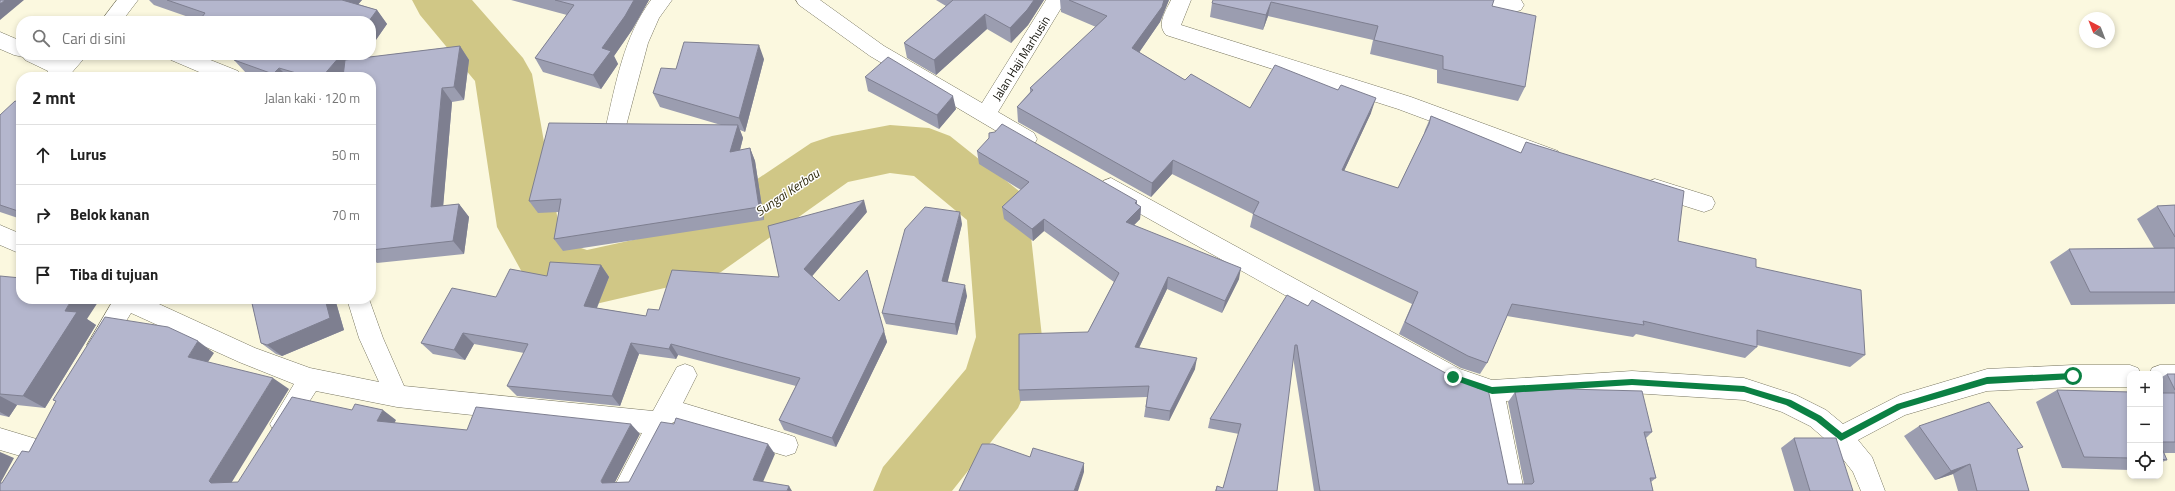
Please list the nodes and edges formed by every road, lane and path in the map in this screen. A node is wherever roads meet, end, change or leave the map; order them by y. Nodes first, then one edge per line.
1 (128, 0) edge
2 (662, 0) edge
3 (806, 0) edge
4 (1056, 0) edge
5 (1181, 0) edge
6 (1494, 0) edge
7 (1514, 5) dead end
8 (115, 16) edge
9 (0, 40) edge
10 (16, 48) edge
11 (40, 60) edge
12 (72, 60) edge
13 (190, 60) edge
14 (58, 72) edge
15 (60, 72) edge
16 (219, 72) edge
17 (985, 115) junction
18 (616, 126) edge
19 (1047, 150) edge
20 (1570, 162) edge
21 (1094, 178) edge
22 (1637, 183) edge
23 (1704, 203) dead end
24 (0, 234) edge
25 (16, 242) edge
26 (124, 304) edge
27 (135, 304) edge
28 (360, 304) edge
29 (87, 365) edge
30 (685, 376) dead end
31 (2127, 376) edge
32 (2163, 376) edge
33 (2175, 376) edge
34 (310, 379) junction
35 (1492, 391) junction
36 (397, 396) junction
37 (662, 416) junction
38 (1841, 437) junction
39 (0, 439) edge
40 (269, 445) edge
41 (786, 445) dead end
42 (23, 470) edge
43 (624, 491) edge
44 (1512, 491) edge
45 (1873, 491) edge

1 - 8 street
2 - 18 street
3 - 17 street
4 - 17 street, Jalan Haji Marhusin
5 - 20 street
6 - 7 street
9 - 10 street
11 - 14 street
12 - 15 street
13 - 16 street
17 - 19 street
21 - 35 street
22 - 23 street
24 - 25 street
26 - 29 street
27 - 34 street
28 - 36 street
30 - 37 street
31 - 38 street
32 - 33 street
34 - 36 street
34 - 40 street
35 - 38 street
35 - 44 street
36 - 37 street
37 - 41 street
37 - 43 street
38 - 45 street
39 - 42 street

